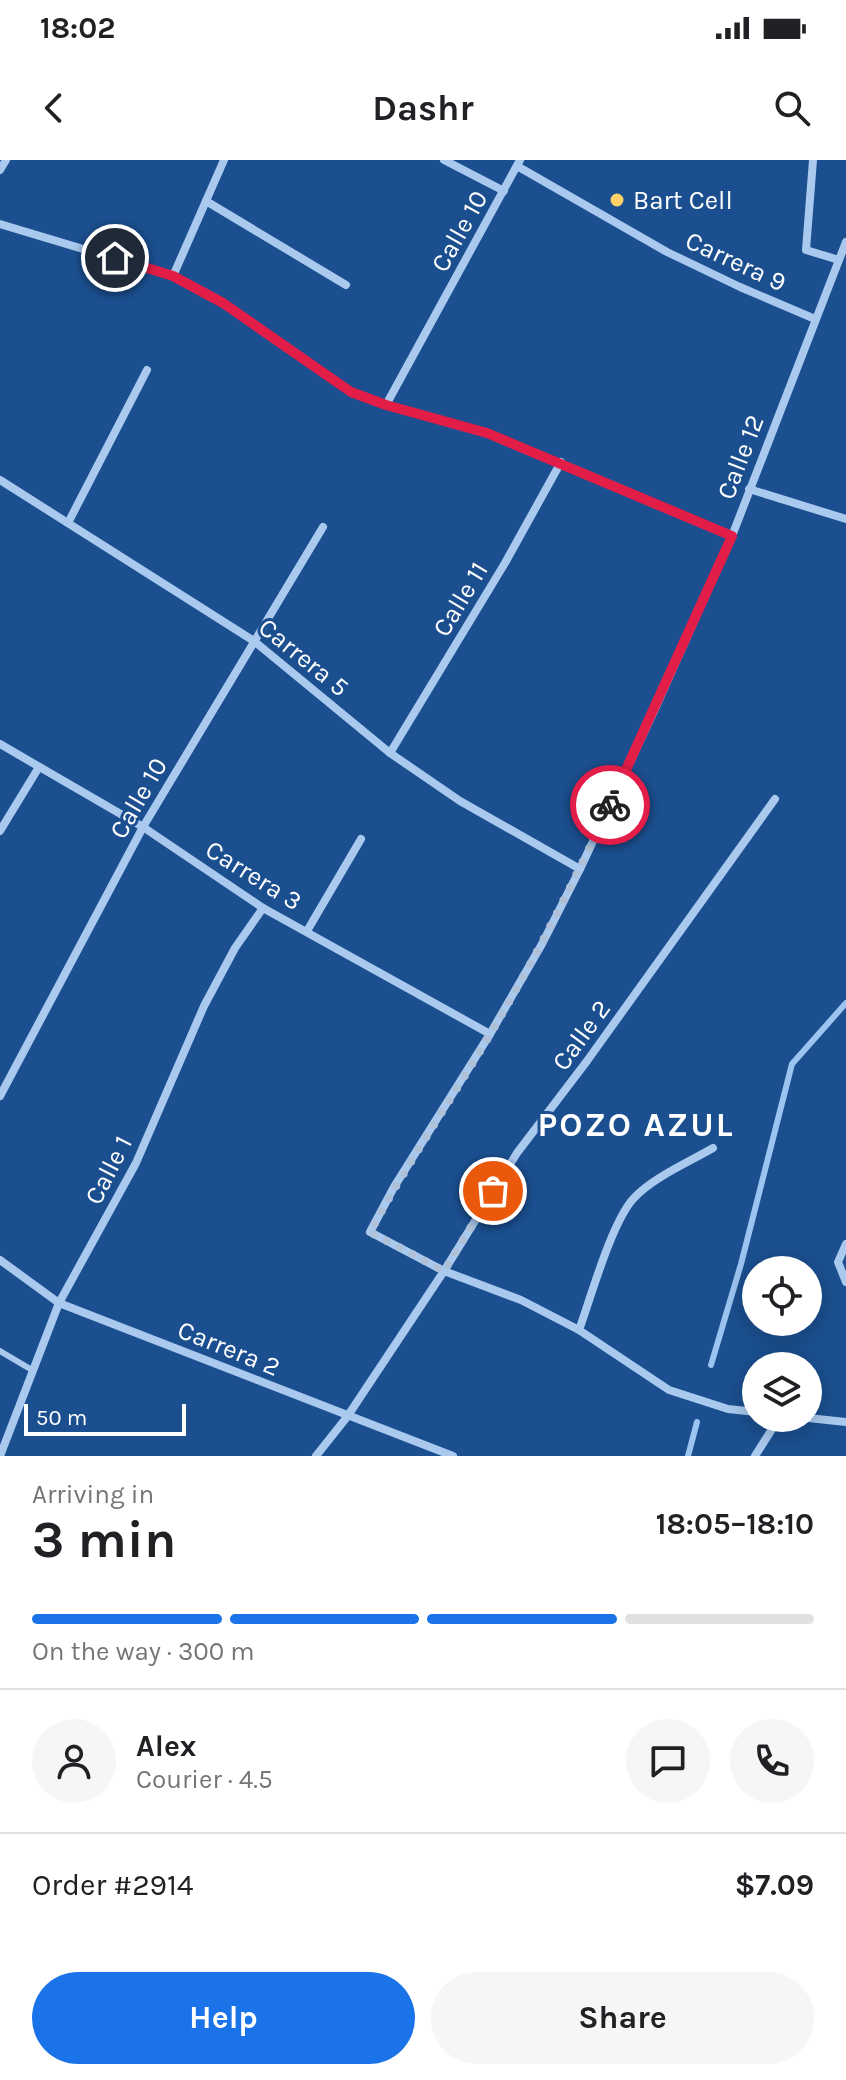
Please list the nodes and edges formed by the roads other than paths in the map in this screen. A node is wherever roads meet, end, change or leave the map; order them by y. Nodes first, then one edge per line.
1 (6, 160) edge
2 (224, 160) edge
3 (444, 160) edge
4 (813, 160) edge
5 (518, 163) edge
6 (0, 170) edge
7 (504, 191) junction
8 (206, 201) junction
9 (0, 224) edge
10 (846, 242) edge
11 (839, 260) junction
12 (173, 276) junction
13 (346, 285) dead end
14 (815, 319) junction
15 (147, 370) dead end
16 (386, 405) junction
17 (561, 462) junction
18 (0, 480) edge
19 (749, 489) junction
20 (846, 519) edge
21 (68, 523) junction
22 (323, 527) dead end
23 (732, 536) junction
24 (254, 641) junction
25 (0, 744) edge
26 (390, 753) junction
27 (39, 767) junction
28 (775, 799) dead end
29 (143, 827) junction
30 (0, 831) edge
31 (361, 839) dead end
32 (580, 869) junction
33 (263, 908) junction
34 (307, 931) junction
35 (490, 1034) junction
36 (0, 1096) edge
37 (713, 1148) dead end
38 (846, 1244) edge
39 (0, 1260) edge
40 (444, 1271) junction
41 (846, 1282) edge
42 (59, 1303) junction
43 (579, 1330) junction
44 (0, 1351) edge
45 (32, 1370) junction
46 (742, 1410) edge
47 (347, 1417) junction
48 (822, 1419) edge
49 (846, 1422) edge
50 (770, 1432) edge
51 (0, 1456) edge
52 (316, 1456) edge
53 (453, 1456) edge
54 (755, 1456) edge

1 - 6 street
2 - 8 street
3 - 7 street
4 - 11 street
5 - 7 street, Calle 10
5 - 14 street, Carrera 9
7 - 16 street, Calle 10
8 - 12 street
8 - 13 street
9 - 12 street
10 - 11 street, Calle 12
11 - 14 street, Calle 12
12 - 16 street
14 - 19 street, Calle 12
15 - 21 street
16 - 17 lane
17 - 23 lane
17 - 26 street, Calle 11
18 - 21 street, Carrera 5
19 - 20 street
19 - 23 street, Calle 12
21 - 24 street, Carrera 5
22 - 24 street, Calle 10
23 - 32 street, Calle 12
24 - 26 street, Carrera 5
24 - 29 street, Calle 10
25 - 27 street, Carrera 3
26 - 32 street, Carrera 5
27 - 29 street, Carrera 3
27 - 30 street
28 - 40 street, Calle 2
29 - 33 street, Carrera 3
29 - 36 street, Calle 10
31 - 34 street
32 - 35 street, Calle 12
33 - 34 street, Carrera 3
33 - 42 street, Calle 1
34 - 35 street, Carrera 3
35 - 40 street, Calle 12
37 - 43 street
38 - 41 street
39 - 42 street, Carrera 2
40 - 43 street
40 - 47 street, Calle 2
42 - 45 street, Calle 1
42 - 47 street, Carrera 2
43 - 46 street
44 - 45 lane
45 - 51 street, Calle 1
47 - 52 street, Calle 2
47 - 53 street, Carrera 2
48 - 49 street
50 - 54 street

